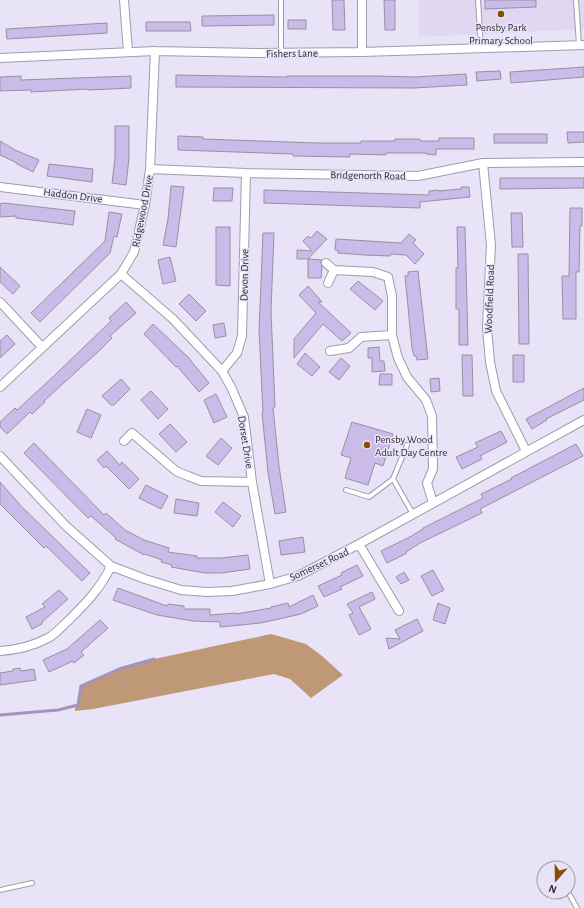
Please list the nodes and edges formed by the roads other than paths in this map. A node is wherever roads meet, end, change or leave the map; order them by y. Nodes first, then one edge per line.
1 (124, 0) edge
2 (281, 0) edge
3 (362, 0) edge
4 (478, 0) edge
5 (576, 0) edge
6 (581, 45) edge
7 (481, 48) junction
8 (155, 51) junction
9 (128, 52) junction
10 (362, 52) junction
11 (281, 53) junction
12 (0, 58) edge
13 (584, 162) edge
14 (483, 163) junction
15 (150, 169) junction
16 (246, 173) junction
17 (0, 187) edge
18 (145, 204) junction
19 (326, 263) dead end
20 (334, 270) junction
21 (121, 274) junction
22 (328, 283) dead end
23 (0, 302) edge
24 (392, 335) junction
25 (42, 347) junction
26 (330, 351) dead end
27 (222, 371) junction
28 (0, 387) edge
29 (584, 420) edge
30 (124, 441) dead end
31 (407, 445) dead end
32 (526, 451) junction
33 (0, 456) edge
34 (393, 479) junction
35 (252, 482) junction
36 (346, 490) dead end
37 (434, 503) junction
38 (414, 514) junction
39 (359, 544) junction
40 (111, 566) junction
41 (270, 584) junction
42 (398, 611) dead end
43 (0, 651) edge
44 (32, 883) dead end
45 (0, 890) edge

1 - 9 street
2 - 11 lane
3 - 10 street
4 - 7 lane
5 - 6 lane
6 - 7 street, Fishers Lane
7 - 10 street, Fishers Lane
8 - 9 street, Fishers Lane
8 - 11 street, Fishers Lane
8 - 15 street, Ridgewood Drive
9 - 12 street, Fishers Lane
10 - 11 street, Fishers Lane
13 - 14 street, Bridgenorth Road
14 - 16 street, Bridgenorth Road
14 - 32 street, Woodfield Road
15 - 16 street, Bridgenorth Road
15 - 18 street, Ridgewood Drive
16 - 27 street, Devon Drive
17 - 18 street, Haddon Drive
18 - 21 street, Ridgewood Drive
19 - 20 street
20 - 22 street
20 - 24 street
21 - 25 street, Ridgewood Drive
21 - 27 street, Dorset Drive
23 - 25 street
24 - 26 street
24 - 37 street
25 - 28 street, Ridgewood Drive
27 - 35 street, Dorset Drive
29 - 32 street, Somerset Road
30 - 35 street
31 - 34 lane
32 - 37 street, Somerset Road
33 - 40 street, Somerset Road
34 - 36 lane
34 - 38 lane
35 - 41 street, Dorset Drive
37 - 38 street, Somerset Road
38 - 39 street, Somerset Road
39 - 41 street, Somerset Road
39 - 42 street
40 - 41 street, Somerset Road
40 - 43 street
44 - 45 lane

